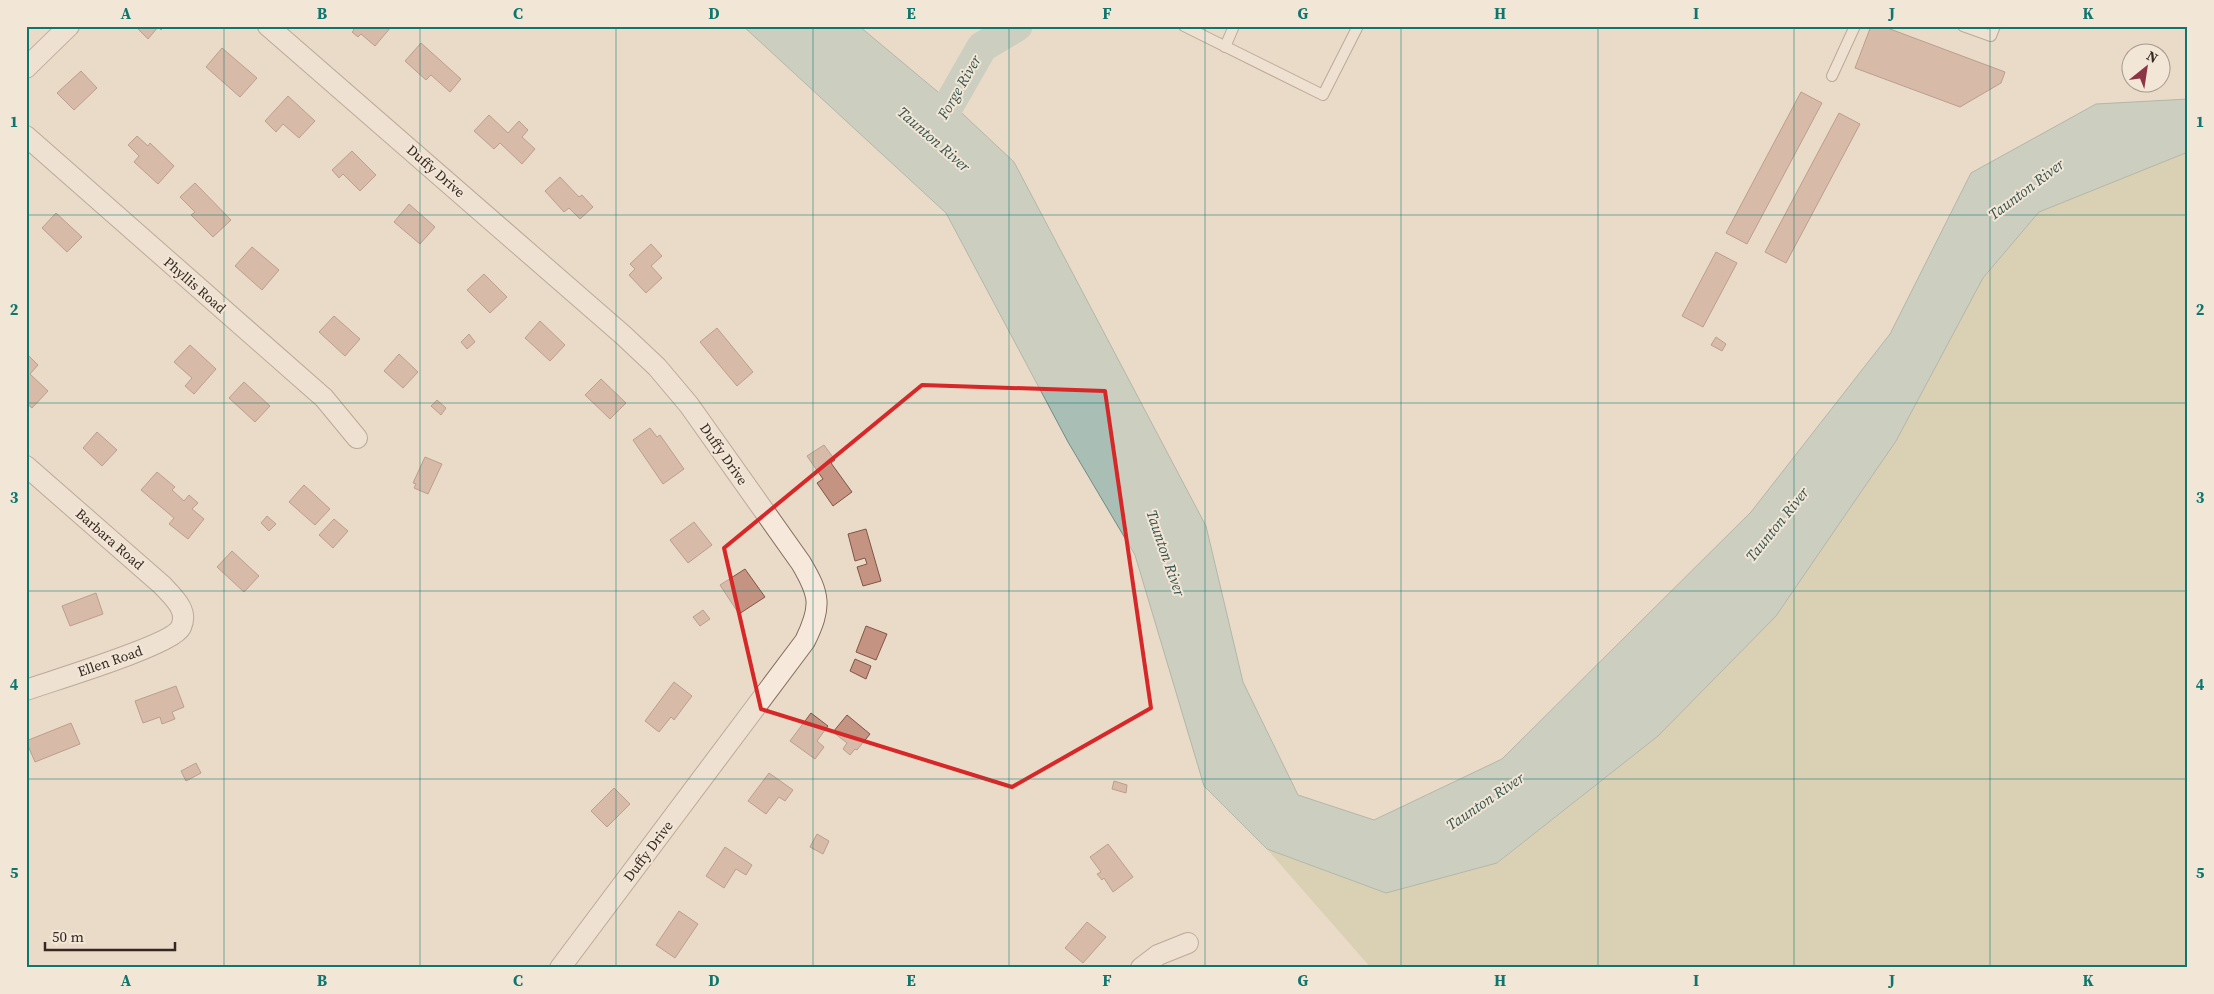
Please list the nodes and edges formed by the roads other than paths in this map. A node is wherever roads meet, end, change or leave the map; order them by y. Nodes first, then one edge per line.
1 (69, 26) edge
2 (268, 26) edge
3 (1184, 26) edge
4 (1234, 26) edge
5 (1358, 26) edge
6 (1855, 26) edge
7 (1964, 26) edge
8 (1995, 26) edge
9 (1225, 47) junction
10 (26, 68) edge
11 (1832, 76) dead end
12 (26, 136) edge
13 (357, 438) dead end
14 (26, 466) edge
15 (183, 619) joint
16 (26, 690) edge
17 (1188, 943) dead end
18 (560, 968) edge
19 (1142, 968) edge

1 - 10 street
2 - 18 street, Duffy Drive
3 - 9 lane
4 - 9 lane
5 - 9 lane
6 - 11 lane
7 - 8 lane
12 - 13 street, Phyllis Road
14 - 15 street, Barbara Road
15 - 16 street, Ellen Road
17 - 19 street

